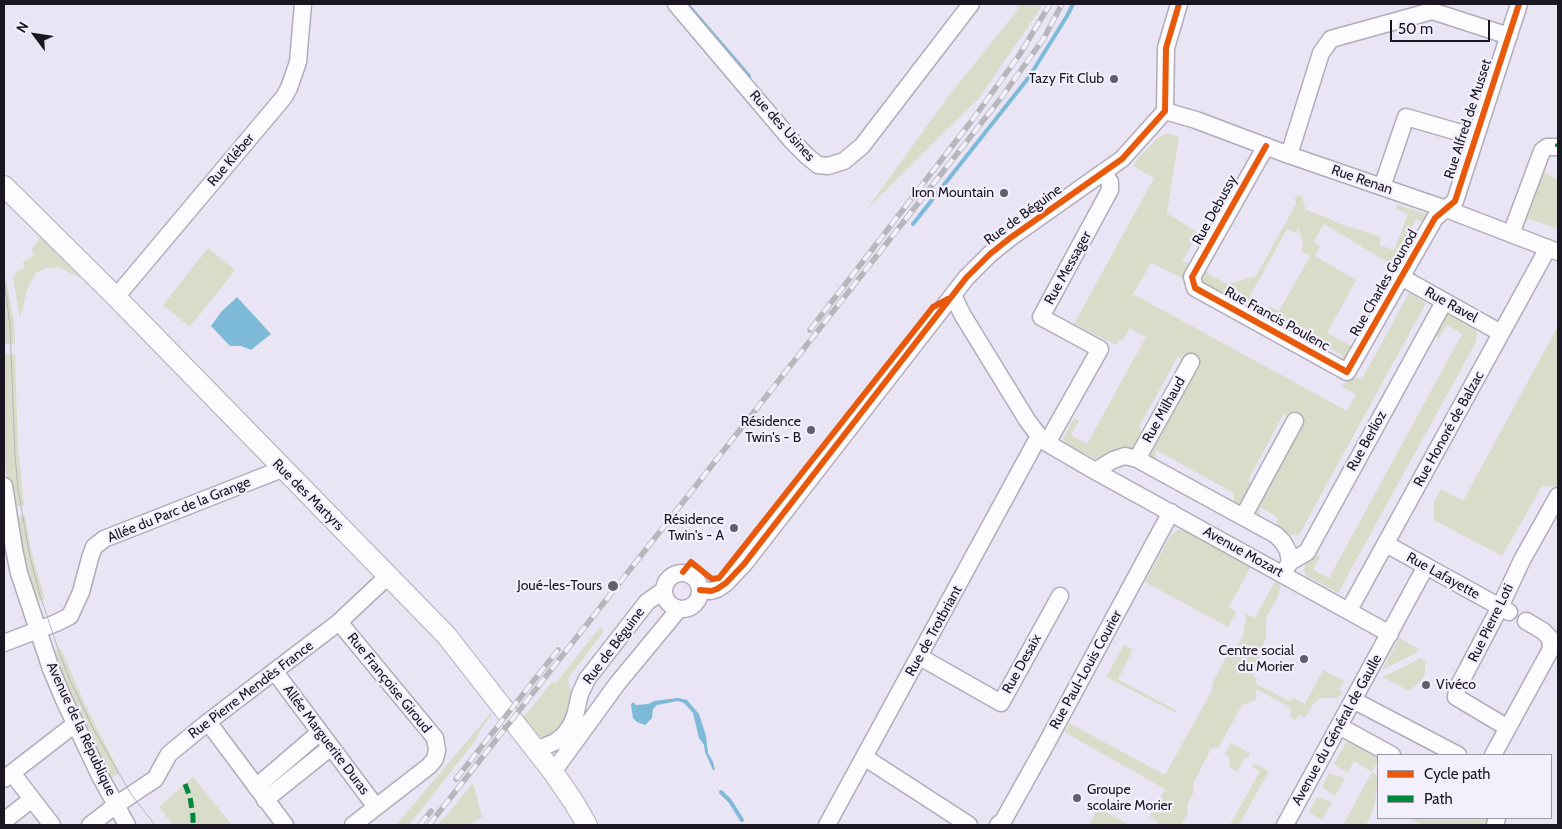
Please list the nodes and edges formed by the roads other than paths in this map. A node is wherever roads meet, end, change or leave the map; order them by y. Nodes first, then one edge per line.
1 (303, 4) edge
2 (676, 4) edge
3 (971, 4) edge
4 (1179, 4) edge
5 (1519, 4) edge
6 (1509, 36) junction
7 (1165, 111) junction
8 (1475, 137) junction
9 (1266, 146) junction
10 (1558, 147) edge
11 (1289, 155) junction
12 (1103, 172) junction
13 (4, 186) edge
14 (1382, 187) junction
15 (1446, 210) junction
16 (1511, 234) junction
17 (1553, 250) edge
18 (1401, 278) junction
19 (1195, 288) joint
20 (953, 296) junction
21 (116, 297) junction
22 (1444, 302) junction
23 (1501, 333) junction
24 (1191, 362) dead end
25 (1347, 372) joint
26 (1295, 421) dead end
27 (1043, 439) junction
28 (1137, 459) junction
29 (282, 469) junction
30 (1095, 471) junction
31 (4, 486) edge
32 (1558, 496) edge
33 (1171, 512) junction
34 (1243, 517) junction
35 (1386, 544) junction
36 (1426, 566) junction
37 (1286, 568) junction
38 (388, 576) junction
39 (664, 590) junction
40 (700, 590) junction
41 (1060, 596) dead end
42 (679, 609) junction
43 (1349, 610) junction
44 (1504, 610) junction
45 (1526, 621) dead end
46 (340, 622) junction
47 (37, 630) junction
48 (1390, 634) junction
49 (4, 643) edge
50 (920, 657) junction
51 (275, 672) junction
52 (1353, 700) junction
53 (208, 722) junction
54 (75, 724) junction
55 (1339, 726) junction
56 (1508, 728) junction
57 (320, 732) junction
58 (331, 747) junction
59 (536, 750) junction
60 (1390, 754) edge
61 (1456, 754) edge
62 (1494, 754) edge
63 (864, 757) junction
64 (554, 772) junction
65 (8, 776) edge
66 (261, 793) junction
67 (32, 799) junction
68 (116, 805) junction
69 (376, 807) junction
70 (4, 821) edge
71 (52, 825) edge
72 (90, 825) edge
73 (127, 825) edge
74 (284, 825) edge
75 (353, 825) edge
76 (587, 825) edge
77 (827, 825) edge
78 (969, 825) edge
79 (998, 825) edge
80 (1285, 825) edge

1 - 21 street, Rue Kléber
2 - 3 street, Rue des Usines
4 - 7 street
5 - 6 street, Rue Alfred de Musset
6 - 8 street, Rue Alfred de Musset
6 - 11 street
7 - 9 street, Rue Renan
7 - 12 street, Rue de Béguine
8 - 14 street
8 - 15 street, Rue Alfred de Musset
9 - 11 street, Rue Renan
9 - 19 street, Rue Debussy
10 - 16 street
11 - 14 street, Rue Renan
12 - 20 street, Rue de Béguine
12 - 27 street, Rue Messager
13 - 21 main road, Rue des Martyrs
14 - 15 street, Rue Renan
15 - 16 street, Rue Renan
15 - 18 street, Rue Charles Gounod
16 - 17 street, Rue Renan
17 - 23 street, Rue Honoré de Balzac
18 - 22 street, Rue Ravel
18 - 25 street, Rue Charles Gounod
19 - 25 street, Rue Francis Poulenc
20 - 27 street, Avenue Mozart
20 - 40 street, Rue de Béguine
21 - 29 main road, Rue des Martyrs
22 - 23 street, Rue Ravel
22 - 37 street, Rue Berlioz
23 - 35 street, Rue Honoré de Balzac
24 - 28 street, Rue Milhaud
26 - 34 street
27 - 30 street, Avenue Mozart
27 - 50 street, Rue de Trotbriant
28 - 30 street
28 - 34 street, Avenue Mozart
29 - 38 main road, Rue des Martyrs
29 - 47 street, Allée du Parc de la Grange
30 - 33 street, Avenue Mozart
31 - 47 street, Avenue de la République
32 - 44 street, Rue Pierre Loti
33 - 37 street, Avenue Mozart
33 - 79 street, Rue Paul-Louis Courier
34 - 37 street, Avenue Mozart
35 - 36 street, Rue Lafayette
35 - 43 street, Rue Honoré de Balzac
36 - 44 street, Rue Lafayette
36 - 48 street, Avenue du Général de Gaulle
37 - 43 street, Avenue Mozart
38 - 46 street, Rue Pierre Mendès France
38 - 59 main road, Rue des Martyrs
39 - 40 street, Rue de Béguine
39 - 42 street
39 - 59 street, Rue de Béguine
40 - 42 street, Rue de Béguine
41 - 50 street, Rue Desaix
42 - 64 street, Rue de Béguine
43 - 48 street, Avenue Mozart
44 - 56 street, Rue Pierre Loti
45 - 56 street
46 - 51 street, Rue Pierre Mendès France
46 - 69 street, Rue Françoise Giroud
47 - 49 street, Allée du Parc de la Grange
47 - 54 street, Avenue de la République
48 - 52 street, Avenue du Général de Gaulle
50 - 63 street, Rue de Trotbriant
51 - 53 street, Rue Pierre Mendès France
51 - 57 street, Allée Marguerite Duras
52 - 55 street, Avenue du Général de Gaulle
52 - 61 street
53 - 66 street
53 - 68 street, Rue Pierre Mendès France
54 - 65 street
54 - 68 street, Avenue de la République
55 - 60 street
55 - 80 street, Avenue du Général de Gaulle
56 - 62 street
57 - 58 street, Allée Marguerite Duras
57 - 66 street
58 - 66 street
58 - 69 street, Allée Marguerite Duras
59 - 64 main road, Rue des Martyrs
63 - 77 street, Rue de Trotbriant
63 - 78 street
64 - 76 main road, Rue des Martyrs
65 - 67 street
66 - 74 street
67 - 70 street
67 - 71 street
68 - 72 street, Rue Pierre Mendès France
68 - 73 street, Avenue de la République
69 - 75 street, Rue Françoise Giroud

